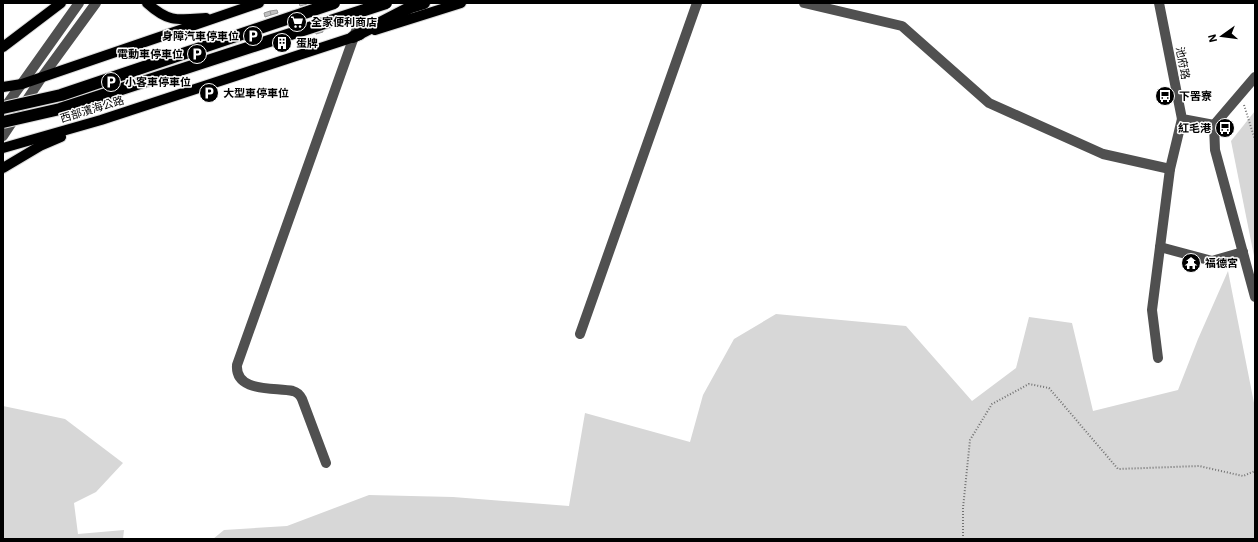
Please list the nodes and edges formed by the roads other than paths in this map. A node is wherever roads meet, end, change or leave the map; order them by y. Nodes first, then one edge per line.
1 (61, 3) edge
2 (79, 3) edge
3 (96, 3) edge
4 (147, 3) edge
5 (259, 3) edge
6 (334, 3) edge
7 (366, 3) edge
8 (386, 3) edge
9 (424, 3) edge
10 (461, 3) edge
11 (697, 3) edge
12 (804, 3) edge
13 (1158, 3) edge
14 (220, 17) junction
15 (354, 37) junction
16 (3, 47) edge
17 (42, 77) junction
18 (1255, 77) edge
19 (22, 84) junction
20 (3, 87) edge
21 (3, 109) edge
22 (1182, 119) junction
23 (101, 120) junction
24 (3, 122) edge
25 (1214, 124) junction
26 (3, 136) edge
27 (3, 148) edge
28 (3, 168) edge
29 (1170, 169) junction
30 (1160, 247) junction
31 (1242, 252) junction
32 (1255, 297) edge
33 (580, 334) dead end
34 (1158, 358) dead end
35 (326, 463) dead end

1 - 16 main road
2 - 19 street
3 - 17 street
4 - 14 main road
5 - 14 main road
6 - 21 highway, bridge
7 - 15 street
8 - 24 highway, bridge
9 - 15 highway
10 - 15 main road, 西部濱海公路
11 - 33 street
12 - 29 street
13 - 22 street, 池府路
14 - 17 main road
15 - 23 main road, 西部濱海公路
15 - 35 street
17 - 19 main road
17 - 26 street
18 - 25 street
19 - 20 main road
19 - 21 street
22 - 25 street
22 - 29 street
23 - 27 main road, 西部濱海公路
23 - 28 main road
25 - 31 street
29 - 30 street
30 - 31 street
30 - 34 street
31 - 32 street

